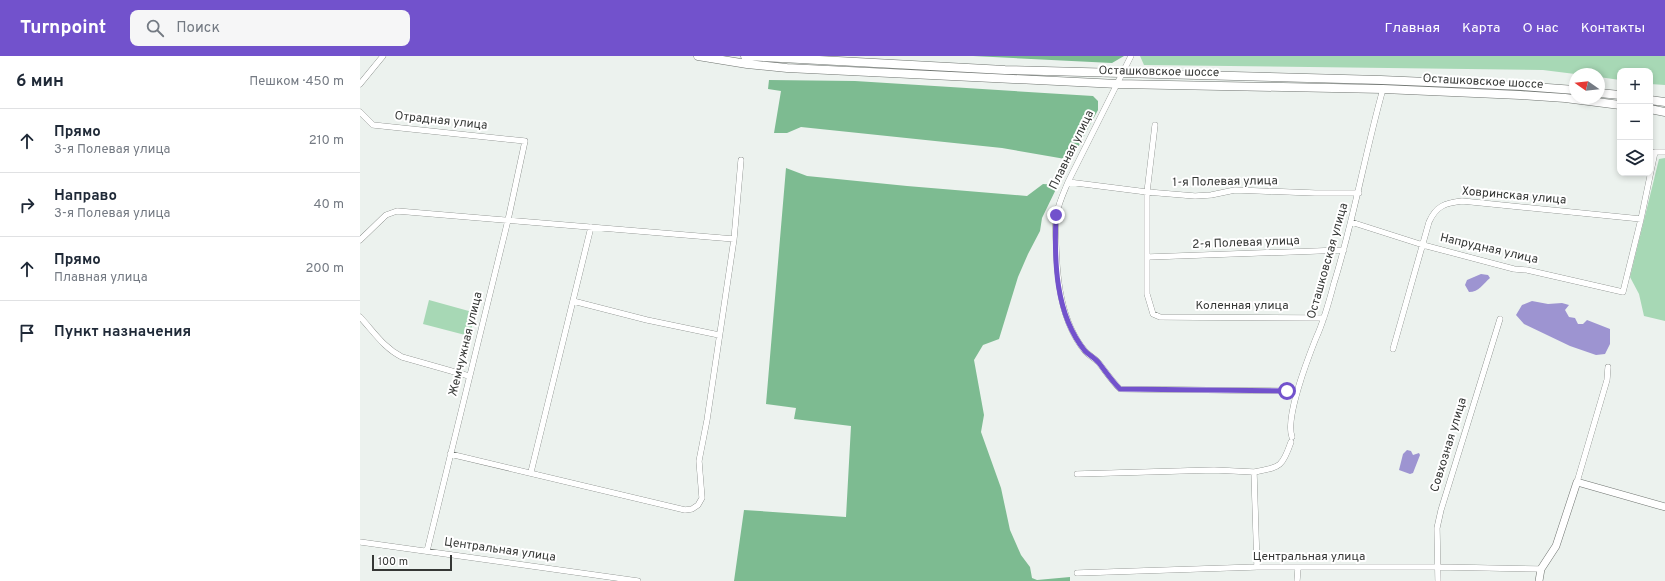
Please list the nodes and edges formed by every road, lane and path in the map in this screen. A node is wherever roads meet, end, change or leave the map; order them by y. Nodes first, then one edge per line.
1 (383, 56) edge
2 (698, 56) edge
3 (745, 56) edge
4 (1132, 56) edge
5 (1123, 73) junction
6 (360, 84) edge
7 (1118, 84) junction
8 (1383, 89) junction
9 (1569, 90) edge
10 (1605, 94) edge
11 (1617, 95) edge
12 (1653, 100) edge
13 (1665, 102) edge
14 (1617, 105) edge
15 (1653, 110) edge
16 (360, 112) edge
17 (1665, 112) edge
18 (1155, 125) dead end
19 (525, 141) joint
20 (1665, 152) edge
21 (741, 160) dead end
22 (1068, 182) junction
23 (1147, 192) junction
24 (1359, 192) junction
25 (1641, 219) junction
26 (508, 220) junction
27 (1351, 222) junction
28 (591, 227) junction
29 (734, 239) junction
30 (360, 240) edge
31 (1423, 245) junction
32 (1344, 250) junction
33 (1148, 257) junction
34 (573, 301) junction
35 (360, 318) edge
36 (1324, 318) junction
37 (1500, 319) dead end
38 (719, 335) junction
39 (1393, 349) dead end
40 (1608, 367) dead end
41 (469, 376) junction
42 (1287, 391) dead end
43 (450, 454) junction
44 (531, 472) junction
45 (1254, 472) junction
46 (1077, 474) dead end
47 (1577, 482) junction
48 (1665, 507) edge
49 (360, 542) edge
50 (427, 552) junction
51 (1257, 567) junction
52 (1438, 567) junction
53 (1298, 568) junction
54 (1541, 569) junction
55 (1077, 573) dead end
56 (638, 581) edge
57 (1297, 581) edge
58 (1438, 581) edge
59 (1538, 581) edge

1 - 6 street
2 - 7 main road, Осташковское шоссе
3 - 5 main road, Осташковское шоссе
4 - 5 street, Плавная улица
5 - 7 street, Плавная улица
5 - 9 main road, Осташковское шоссе
7 - 8 main road, Осташковское шоссе
7 - 22 street, Плавная улица
8 - 14 main road, Осташковское шоссе
8 - 24 street, Осташковская улица
10 - 11 main road
12 - 13 main road
15 - 17 main road
16 - 19 street, Отрадная улица
18 - 23 street
19 - 26 street, Жемчужная улица
20 - 25 street
21 - 29 street
22 - 23 street, 1-я Полевая улица
22 - 42 street, Плавная улица
23 - 24 street, 1-я Полевая улица
23 - 33 street
24 - 27 street, Осташковская улица
25 - 31 street, Ховринская улица
25 - 31 street, Напрудная улица
26 - 28 street
26 - 30 street
26 - 41 street, Жемчужная улица
27 - 31 street, Напрудная улица
27 - 32 street, Осташковская улица
28 - 29 street
28 - 34 street
29 - 38 street
31 - 39 street, Ховринская улица
32 - 33 street, 2-я Полевая улица
32 - 36 street, Осташковская улица
33 - 36 street, Коленная улица
34 - 38 street
34 - 44 street
35 - 41 street
36 - 45 street, Осташковская улица
37 - 52 street, Совхозная улица
38 - 44 street
40 - 47 street
41 - 43 street, Жемчужная улица
43 - 44 street
43 - 50 street, Жемчужная улица
45 - 46 street, Осташковская улица
45 - 51 street
47 - 48 street
47 - 54 street
49 - 50 street, Центральная улица
50 - 56 street, Центральная улица
51 - 53 street, Центральная улица
51 - 55 street, Центральная улица
52 - 53 street, Центральная улица
52 - 54 street, Центральная улица
52 - 58 street, Совхозная улица
53 - 57 street
54 - 59 street

